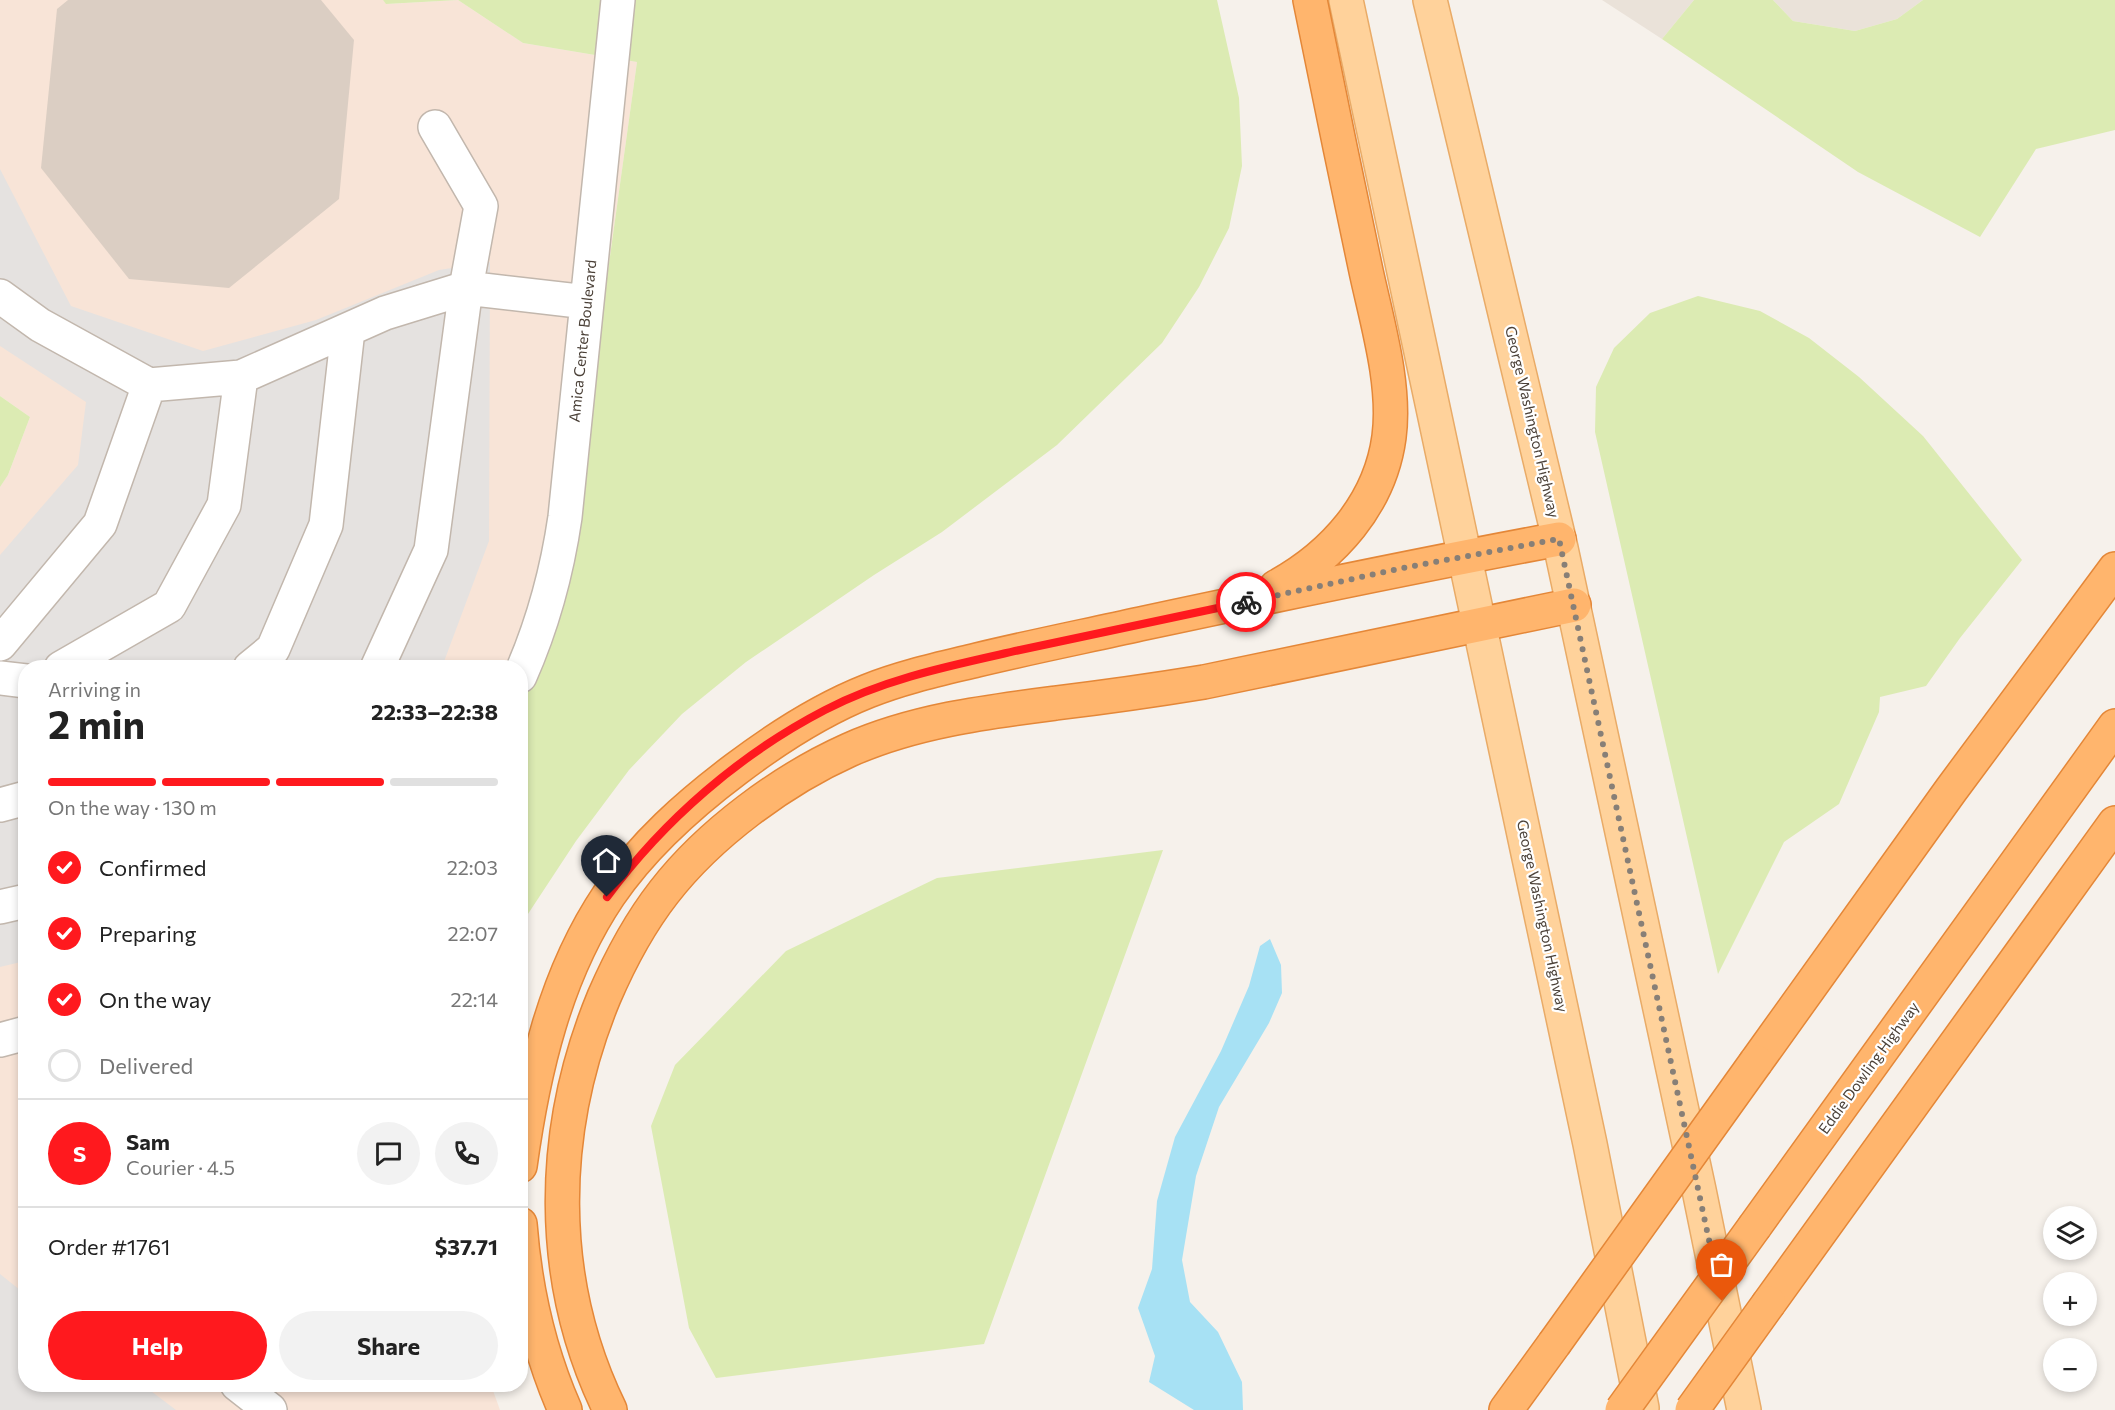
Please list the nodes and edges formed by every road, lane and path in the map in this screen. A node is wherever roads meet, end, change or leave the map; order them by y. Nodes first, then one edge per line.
1 (618, 0) edge
2 (1310, 0) edge
3 (1346, 0) edge
4 (1430, 0) edge
5 (435, 127) dead end
6 (466, 288) junction
7 (0, 296) edge
8 (587, 302) junction
9 (348, 330) junction
10 (242, 377) junction
11 (149, 385) junction
12 (1559, 539) junction
13 (1466, 556) junction
14 (2115, 569) edge
15 (1233, 604) junction
16 (1574, 605) junction
17 (1480, 624) junction
18 (0, 644) edge
19 (75, 660) edge
20 (260, 660) edge
21 (381, 660) edge
22 (526, 660) edge
23 (0, 678) edge
24 (18, 680) edge
25 (2115, 726) edge
26 (18, 800) edge
27 (0, 805) edge
28 (2115, 823) edge
29 (18, 903) edge
30 (0, 907) edge
31 (18, 1036) edge
32 (0, 1040) edge
33 (528, 1116) edge
34 (528, 1286) edge
35 (247, 1392) edge
36 (270, 1410) edge
37 (565, 1410) edge
38 (610, 1410) edge
39 (1506, 1410) edge
40 (1622, 1410) edge
41 (1642, 1410) edge
42 (1692, 1410) edge
43 (1744, 1410) edge

1 - 8 street, Amica Center Boulevard
2 - 15 highway
3 - 13 main road, George Washington Highway
4 - 12 main road, George Washington Highway
5 - 6 street
6 - 8 street
6 - 9 street
6 - 21 street
7 - 11 street
8 - 22 street, Amica Center Boulevard
9 - 10 street
9 - 20 street
10 - 11 street
10 - 19 street
11 - 18 street
12 - 13 highway
12 - 16 main road, George Washington Highway
13 - 15 highway
13 - 17 main road, George Washington Highway
14 - 39 highway, bridge
15 - 33 highway
16 - 17 highway
16 - 43 main road, George Washington Highway
17 - 38 highway
17 - 41 main road, George Washington Highway
23 - 24 street
25 - 40 highway, Eddie Dowling Highway, bridge
26 - 27 street
28 - 42 highway, bridge
29 - 30 street
31 - 32 street
34 - 37 highway
35 - 36 street

